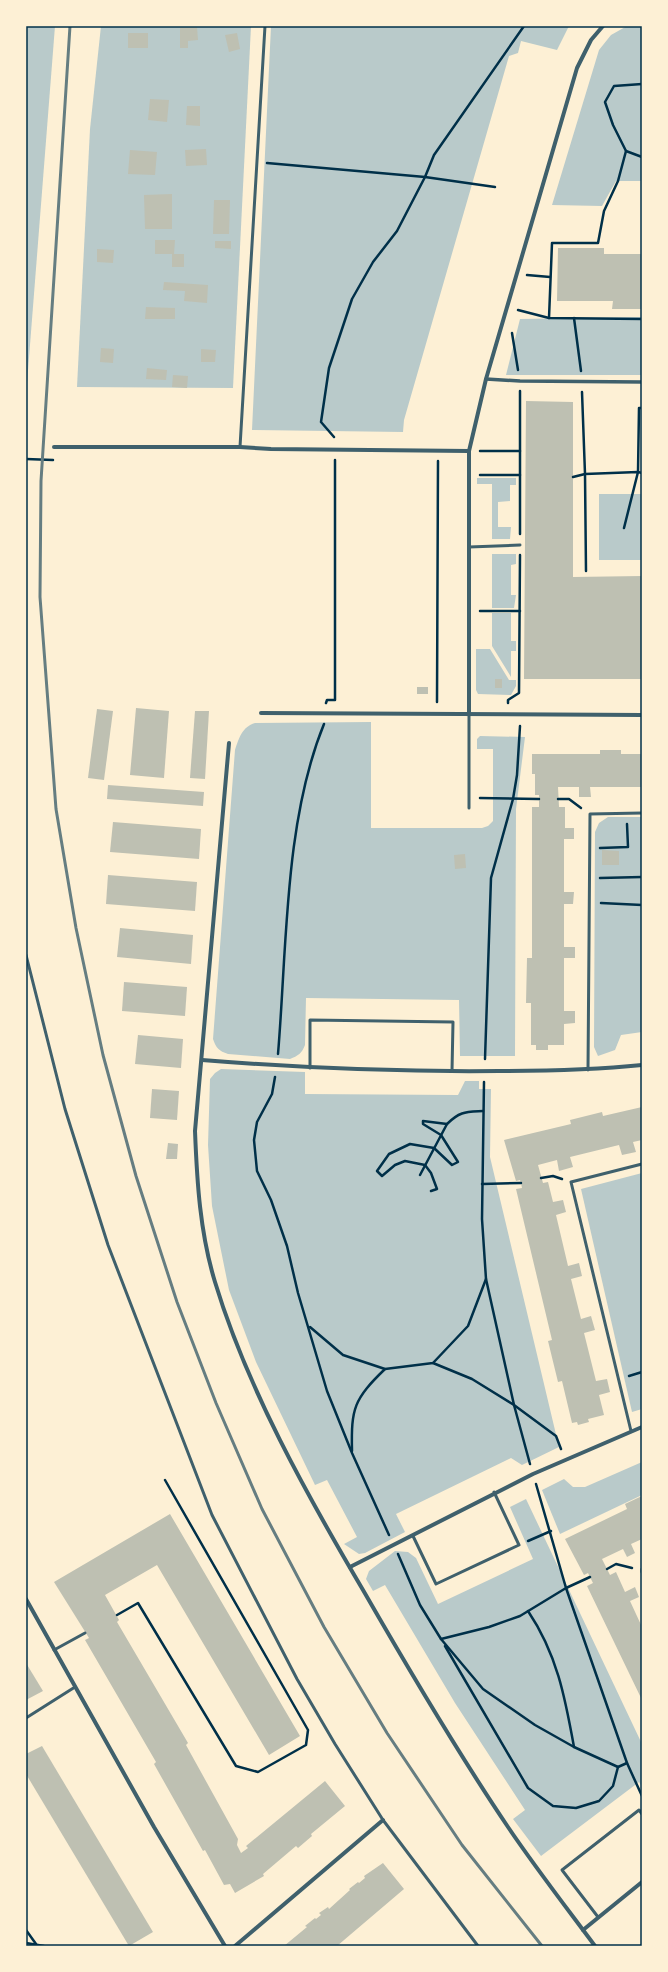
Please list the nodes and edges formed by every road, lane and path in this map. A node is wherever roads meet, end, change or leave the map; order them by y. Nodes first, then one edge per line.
1 (265, 26) edge
2 (524, 26) edge
3 (603, 26) edge
4 (642, 84) edge
5 (626, 151) junction
6 (642, 157) edge
7 (257, 162) junction
8 (425, 177) junction
9 (495, 187) dead end
10 (536, 276) dead end
11 (550, 277) junction
12 (508, 307) junction
13 (549, 318) junction
14 (574, 318) junction
15 (642, 319) edge
16 (511, 329) dead end
17 (486, 379) junction
18 (520, 381) junction
19 (582, 382) junction
20 (642, 382) edge
21 (642, 408) edge
22 (240, 446) junction
23 (54, 447) dead end
24 (335, 450) junction
25 (469, 450) junction
26 (438, 451) junction
27 (520, 452) junction
28 (638, 472) junction
29 (642, 473) edge
30 (585, 474) junction
31 (469, 475) junction
32 (520, 475) junction
33 (573, 477) dead end
34 (624, 528) dead end
35 (520, 545) junction
36 (469, 547) junction
37 (586, 571) dead end
38 (469, 611) junction
39 (520, 612) junction
40 (508, 704) dead end
41 (261, 713) dead end
42 (326, 713) junction
43 (437, 714) junction
44 (469, 714) junction
45 (642, 714) edge
46 (514, 726) dead end
47 (229, 743) dead end
48 (469, 798) junction
49 (513, 799) junction
50 (539, 799) dead end
51 (558, 799) dead end
52 (469, 808) dead end
53 (627, 813) junction
54 (642, 813) edge
55 (590, 814) junction
56 (589, 848) junction
57 (611, 877) dead end
58 (642, 877) edge
59 (589, 903) junction
60 (642, 905) edge
61 (26, 955) edge
62 (202, 1060) junction
63 (642, 1065) edge
64 (277, 1066) junction
65 (310, 1068) junction
66 (588, 1070) junction
67 (485, 1071) junction
68 (452, 1072) junction
69 (483, 1111) junction
70 (447, 1124) junction
71 (441, 1135) junction
72 (434, 1148) junction
73 (642, 1164) edge
74 (425, 1165) junction
75 (420, 1175) dead end
76 (541, 1178) dead end
77 (571, 1182) junction
78 (521, 1183) dead end
79 (482, 1184) junction
80 (431, 1191) dead end
81 (486, 1279) junction
82 (309, 1327) junction
83 (434, 1363) junction
84 (385, 1369) junction
85 (514, 1405) junction
86 (642, 1427) edge
87 (631, 1431) junction
88 (352, 1453) junction
89 (566, 1460) junction
90 (533, 1474) junction
91 (165, 1480) dead end
92 (494, 1492) junction
93 (551, 1531) junction
94 (413, 1536) junction
95 (395, 1545) junction
96 (519, 1545) junction
97 (350, 1567) junction
98 (607, 1569) dead end
99 (642, 1570) edge
100 (590, 1577) dead end
101 (566, 1588) junction
102 (26, 1599) edge
103 (528, 1611) junction
104 (117, 1615) dead end
105 (85, 1633) dead end
106 (441, 1639) junction
107 (54, 1650) junction
108 (75, 1687) junction
109 (26, 1718) edge
110 (574, 1747) junction
111 (627, 1763) junction
112 (618, 1767) junction
113 (642, 1796) edge
114 (642, 1814) edge
115 (383, 1820) junction
116 (642, 1882) edge
117 (598, 1917) junction
118 (26, 1930) edge
119 (583, 1930) junction
120 (26, 1943) edge
121 (36, 1945) edge
122 (44, 1946) edge
123 (225, 1946) edge
124 (235, 1946) edge
125 (478, 1946) edge
126 (595, 1946) edge

1 - 7 lane
2 - 8 path
3 - 12 street
4 - 5 path
5 - 6 path
5 - 11 path
7 - 8 path
7 - 22 lane
8 - 9 path
8 - 24 path
10 - 11 path
11 - 13 path
12 - 13 path
12 - 17 street
13 - 14 path
14 - 15 path
14 - 19 path
16 - 18 path
17 - 18 street
17 - 25 street
18 - 19 street
18 - 27 path
19 - 20 street
19 - 30 path
21 - 28 path
22 - 23 street
22 - 24 street
24 - 26 street
24 - 42 path
25 - 26 street
25 - 27 path
25 - 31 street
26 - 43 path
27 - 32 path
28 - 29 path
28 - 30 path
28 - 34 path
30 - 33 path
30 - 37 path
31 - 32 path
31 - 36 street
32 - 35 path
35 - 36 lane
35 - 39 path
36 - 38 street
38 - 39 path
38 - 44 street
39 - 40 path
41 - 42 street
42 - 43 street
42 - 64 path
43 - 44 street
44 - 45 street
44 - 48 lane
46 - 49 path
47 - 62 street
48 - 49 path
48 - 52 lane
49 - 50 path
49 - 67 path
51 - 55 path
53 - 54 lane
53 - 55 lane
53 - 56 path
55 - 56 lane
56 - 59 lane
57 - 58 path
59 - 60 path
59 - 66 lane
61 - 115 lane
62 - 64 street
62 - 97 street
63 - 66 street
64 - 65 street
64 - 82 path
65 - 68 street
65 - 68 lane
66 - 67 street
67 - 68 street
67 - 69 path
69 - 70 path
69 - 79 path
70 - 71 path
70 - 71 path
71 - 72 path
71 - 72 path
72 - 74 path
72 - 74 path
73 - 77 lane
74 - 75 path
74 - 80 path
76 - 77 path
77 - 87 lane
78 - 79 path
79 - 81 path
81 - 83 path
81 - 85 path
82 - 84 path
82 - 88 path
83 - 84 path
83 - 85 path
84 - 88 path
85 - 89 path
85 - 90 path
86 - 87 street
87 - 89 street
88 - 95 path
89 - 90 street
90 - 92 street
90 - 93 path
91 - 104 path
92 - 94 street
92 - 96 lane
93 - 96 path
93 - 101 path
94 - 95 street
94 - 96 lane
95 - 97 street
95 - 106 path
97 - 119 street
98 - 99 path
100 - 101 path
101 - 103 path
101 - 111 path
102 - 107 street
103 - 106 path
103 - 110 path
105 - 107 lane
106 - 110 path
106 - 112 path
107 - 108 street
108 - 109 lane
108 - 123 street
110 - 112 path
111 - 112 path
111 - 113 path
114 - 117 lane
115 - 124 street
115 - 125 lane
116 - 117 street
117 - 119 street
118 - 121 path
119 - 126 street
120 - 121 path
121 - 122 path

